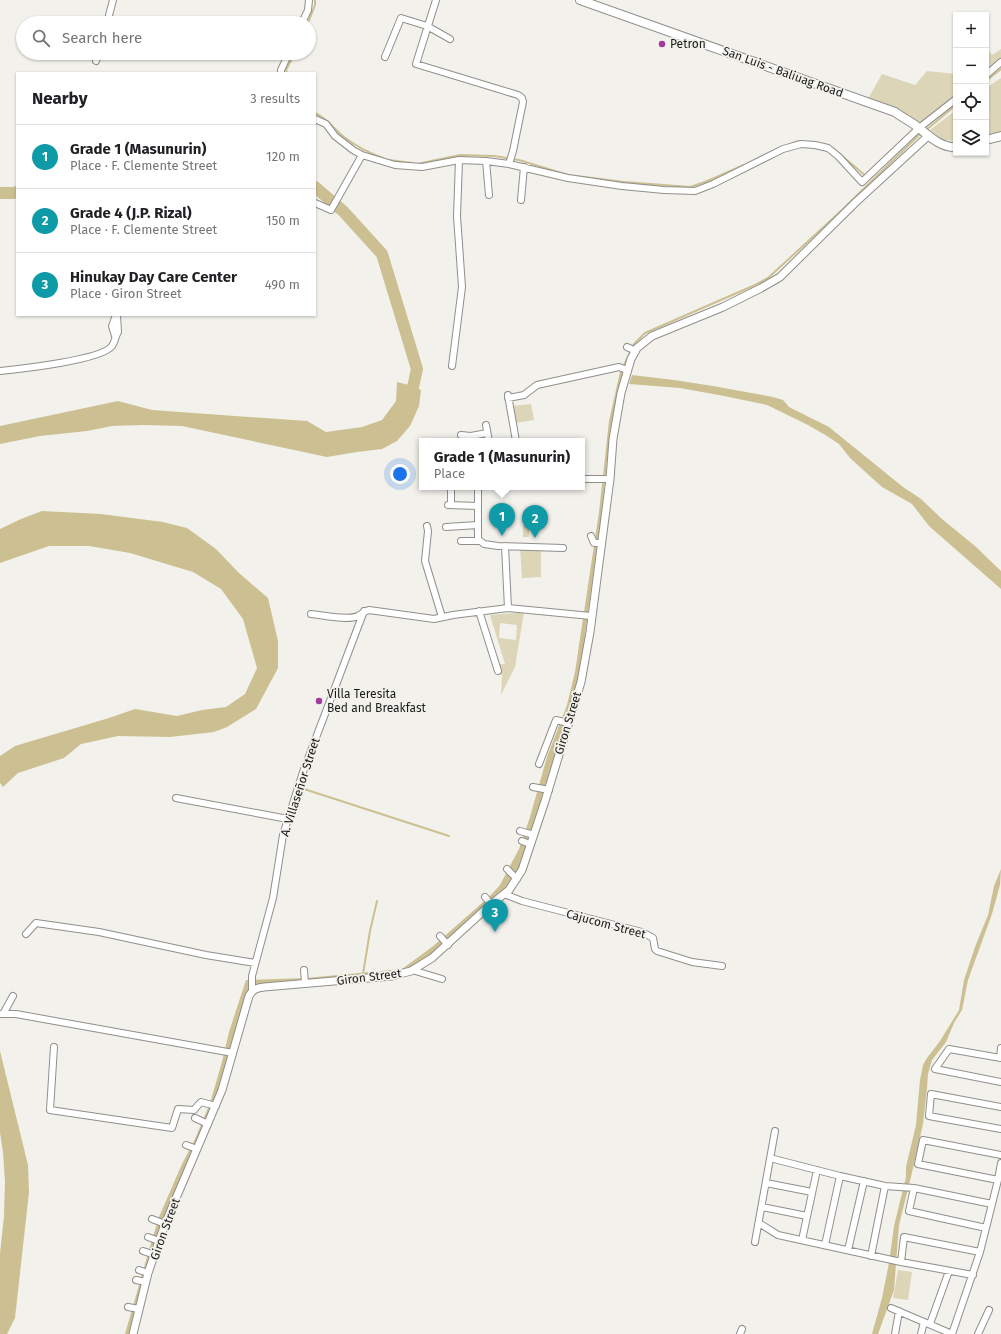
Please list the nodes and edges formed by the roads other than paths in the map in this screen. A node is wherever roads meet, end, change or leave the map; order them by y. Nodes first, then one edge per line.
1 (113, 0) edge
2 (309, 0) edge
3 (436, 0) edge
4 (580, 0) edge
5 (108, 16) edge
6 (305, 16) edge
7 (427, 26) junction
8 (450, 39) dead end
9 (385, 57) dead end
10 (286, 60) edge
11 (1001, 62) edge
12 (281, 72) edge
13 (989, 72) edge
14 (953, 101) edge
15 (316, 119) edge
16 (919, 128) junction
17 (928, 136) junction
18 (1001, 136) edge
19 (989, 139) edge
20 (953, 146) edge
21 (362, 155) junction
22 (459, 160) junction
23 (486, 161) junction
24 (509, 162) junction
25 (524, 168) junction
26 (489, 195) dead end
27 (521, 200) dead end
28 (316, 203) edge
29 (116, 316) edge
30 (627, 347) dead end
31 (636, 351) junction
32 (452, 366) dead end
33 (627, 370) junction
34 (0, 371) edge
35 (486, 425) dead end
36 (487, 433) junction
37 (461, 435) dead end
38 (488, 438) edge
39 (515, 438) edge
40 (585, 479) edge
41 (605, 479) junction
42 (451, 490) edge
43 (478, 490) edge
44 (478, 506) junction
45 (478, 525) junction
46 (427, 526) dead end
47 (446, 527) dead end
48 (591, 536) dead end
49 (461, 541) dead end
50 (480, 541) junction
51 (598, 543) junction
52 (505, 546) junction
53 (563, 548) dead end
54 (508, 608) junction
55 (364, 611) junction
56 (479, 611) junction
57 (311, 614) dead end
58 (587, 616) junction
59 (442, 617) junction
60 (498, 672) dead end
61 (565, 722) junction
62 (539, 764) dead end
63 (536, 787) dead end
64 (547, 789) junction
65 (176, 798) dead end
66 (288, 820) junction
67 (507, 869) dead end
68 (516, 878) junction
69 (504, 894) junction
70 (26, 934) dead end
71 (440, 936) dead end
72 (447, 944) junction
73 (255, 963) junction
74 (722, 966) dead end
75 (304, 970) dead end
76 (412, 970) junction
77 (442, 979) dead end
78 (305, 981) junction
79 (252, 988) junction
80 (12, 996) dead end
81 (1, 1014) edge
82 (54, 1047) dead end
83 (1001, 1048) edge
84 (229, 1052) junction
85 (1000, 1058) edge
86 (1001, 1082) edge
87 (213, 1105) junction
88 (1001, 1106) edge
89 (195, 1118) dead end
90 (207, 1123) junction
91 (1001, 1129) edge
92 (775, 1131) dead end
93 (186, 1145) dead end
94 (196, 1148) junction
95 (1001, 1155) edge
96 (770, 1158) junction
97 (1001, 1162) edge
98 (817, 1170) junction
99 (840, 1176) junction
100 (998, 1180) junction
101 (864, 1181) junction
102 (766, 1183) junction
103 (885, 1186) junction
104 (914, 1188) junction
105 (812, 1192) junction
106 (992, 1204) junction
107 (762, 1207) junction
108 (807, 1216) junction
109 (152, 1219) dead end
110 (163, 1223) junction
111 (759, 1223) junction
112 (986, 1228) junction
113 (148, 1237) dead end
114 (158, 1240) junction
115 (802, 1240) junction
116 (755, 1242) dead end
117 (825, 1245) junction
118 (848, 1250) junction
119 (143, 1251) dead end
120 (980, 1252) junction
121 (153, 1254) junction
122 (871, 1256) junction
123 (901, 1262) junction
124 (138, 1270) dead end
125 (949, 1271) junction
126 (147, 1273) junction
127 (973, 1275) junction
128 (136, 1280) dead end
129 (145, 1282) junction
130 (128, 1307) dead end
131 (891, 1308) dead end
132 (138, 1309) junction
133 (989, 1310) dead end
134 (899, 1311) junction
135 (927, 1323) junction
136 (133, 1334) edge
137 (895, 1334) edge
138 (921, 1334) edge
139 (952, 1334) edge
140 (978, 1334) edge

1 - 5 street
2 - 6 street
3 - 7 street
4 - 16 main road, San Luis - Baliuag Road
7 - 8 street
7 - 9 street
7 - 24 street
10 - 12 street
11 - 13 street
14 - 16 street
15 - 21 street
16 - 17 main road, San Luis - Baliuag Road
16 - 25 street
17 - 20 main road, San Luis - Baliuag Road
17 - 31 street
18 - 19 main road
21 - 22 street
21 - 28 street
22 - 23 street
22 - 32 street
23 - 24 street
23 - 26 street
24 - 25 street
25 - 27 street
29 - 34 street
30 - 31 street
31 - 33 street, Giron Street
33 - 39 street
33 - 41 street, Giron Street
35 - 36 street
36 - 37 street
36 - 38 street
40 - 41 street
41 - 51 street, Giron Street
42 - 44 street
43 - 44 street
44 - 45 street
45 - 47 street
45 - 50 street
46 - 59 street
48 - 51 street
49 - 50 street
50 - 52 street
51 - 58 street, Giron Street
52 - 53 street
52 - 54 street
54 - 56 street
54 - 58 street
55 - 57 street
55 - 59 street
55 - 66 street, A. Villaseñor Street
56 - 59 street
56 - 60 street
58 - 61 street, Giron Street
61 - 62 street
61 - 64 street, Giron Street
63 - 64 street
64 - 68 street, Giron Street
65 - 66 street
66 - 73 street, A. Villaseñor Street
67 - 68 street
68 - 69 street, Giron Street
69 - 72 street, Giron Street
69 - 74 street, Cajucom Street
70 - 73 street
71 - 72 street
72 - 76 street, Giron Street
73 - 79 street, A. Villaseñor Street
75 - 78 street
76 - 77 street
76 - 78 street, Giron Street
78 - 79 street, Giron Street
79 - 84 street, Giron Street
80 - 81 street
81 - 84 street
82 - 87 street
83 - 85 street
84 - 87 street, Giron Street
85 - 86 street
87 - 90 street, Giron Street
88 - 91 street
89 - 90 street
90 - 94 street, Giron Street
92 - 96 street
93 - 94 street
94 - 110 street, Giron Street
95 - 100 street
96 - 98 street
96 - 102 street
97 - 100 street
98 - 99 street
98 - 105 street
99 - 101 street
99 - 117 street
100 - 106 street
101 - 103 street
101 - 118 street
102 - 105 street
102 - 107 street
103 - 104 street
103 - 122 street
104 - 106 street
104 - 112 street
105 - 108 street
106 - 112 street
107 - 108 street
107 - 111 street
108 - 115 street
109 - 110 street
110 - 114 street, Giron Street
111 - 115 street
111 - 116 street
112 - 120 street
113 - 114 street
114 - 121 street, Giron Street
115 - 117 street
117 - 118 street
118 - 122 street
119 - 121 street
120 - 123 street
120 - 127 street
121 - 126 street, Giron Street
122 - 123 street
123 - 125 street
124 - 126 street
125 - 127 street
125 - 135 street
126 - 129 street, Giron Street
127 - 139 street
128 - 129 street
129 - 132 street, Giron Street
130 - 132 street
131 - 134 street
132 - 136 street, Giron Street
133 - 140 street
134 - 135 street
134 - 137 street
135 - 138 street
135 - 139 street

